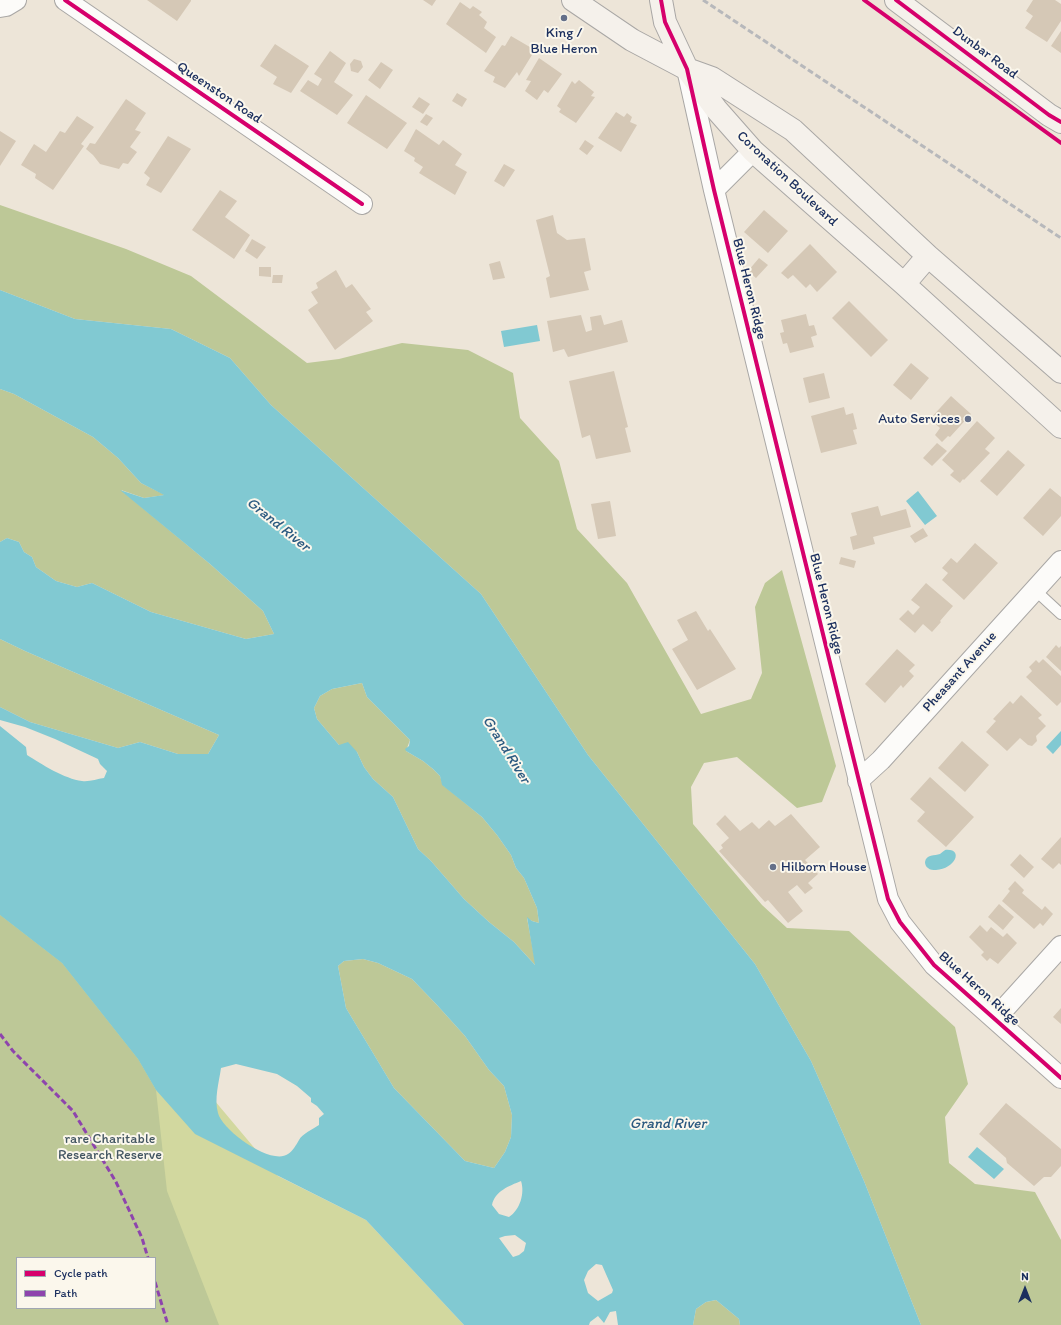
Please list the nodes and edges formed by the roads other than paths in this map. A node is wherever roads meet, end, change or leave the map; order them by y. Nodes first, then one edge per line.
1 (16, 0) edge
2 (65, 0) edge
3 (573, 0) edge
4 (661, 0) edge
5 (896, 0) edge
6 (0, 7) edge
7 (687, 69) junction
8 (1061, 122) edge
9 (753, 151) junction
10 (714, 190) junction
11 (362, 204) dead end
12 (928, 256) junction
13 (904, 284) junction
14 (1061, 372) edge
15 (1061, 427) edge
16 (1061, 561) edge
17 (1035, 590) junction
18 (1061, 614) edge
19 (858, 781) junction
20 (1061, 946) edge
21 (995, 1019) junction
22 (1061, 1078) edge

1 - 6 street
2 - 11 street, Queenston Road
3 - 7 main road
4 - 7 main road, Coronation Boulevard
5 - 8 main road, Dunbar Road
7 - 9 main road, Coronation Boulevard
7 - 10 street, Blue Heron Ridge
7 - 12 main road
9 - 10 street
9 - 13 main road, Coronation Boulevard
10 - 19 street, Blue Heron Ridge
12 - 13 main road
12 - 14 main road
13 - 15 main road, Coronation Boulevard
16 - 17 street, Pheasant Avenue
17 - 18 lane
17 - 19 street, Pheasant Avenue
19 - 21 street, Blue Heron Ridge
20 - 21 street
21 - 22 street, Blue Heron Ridge

